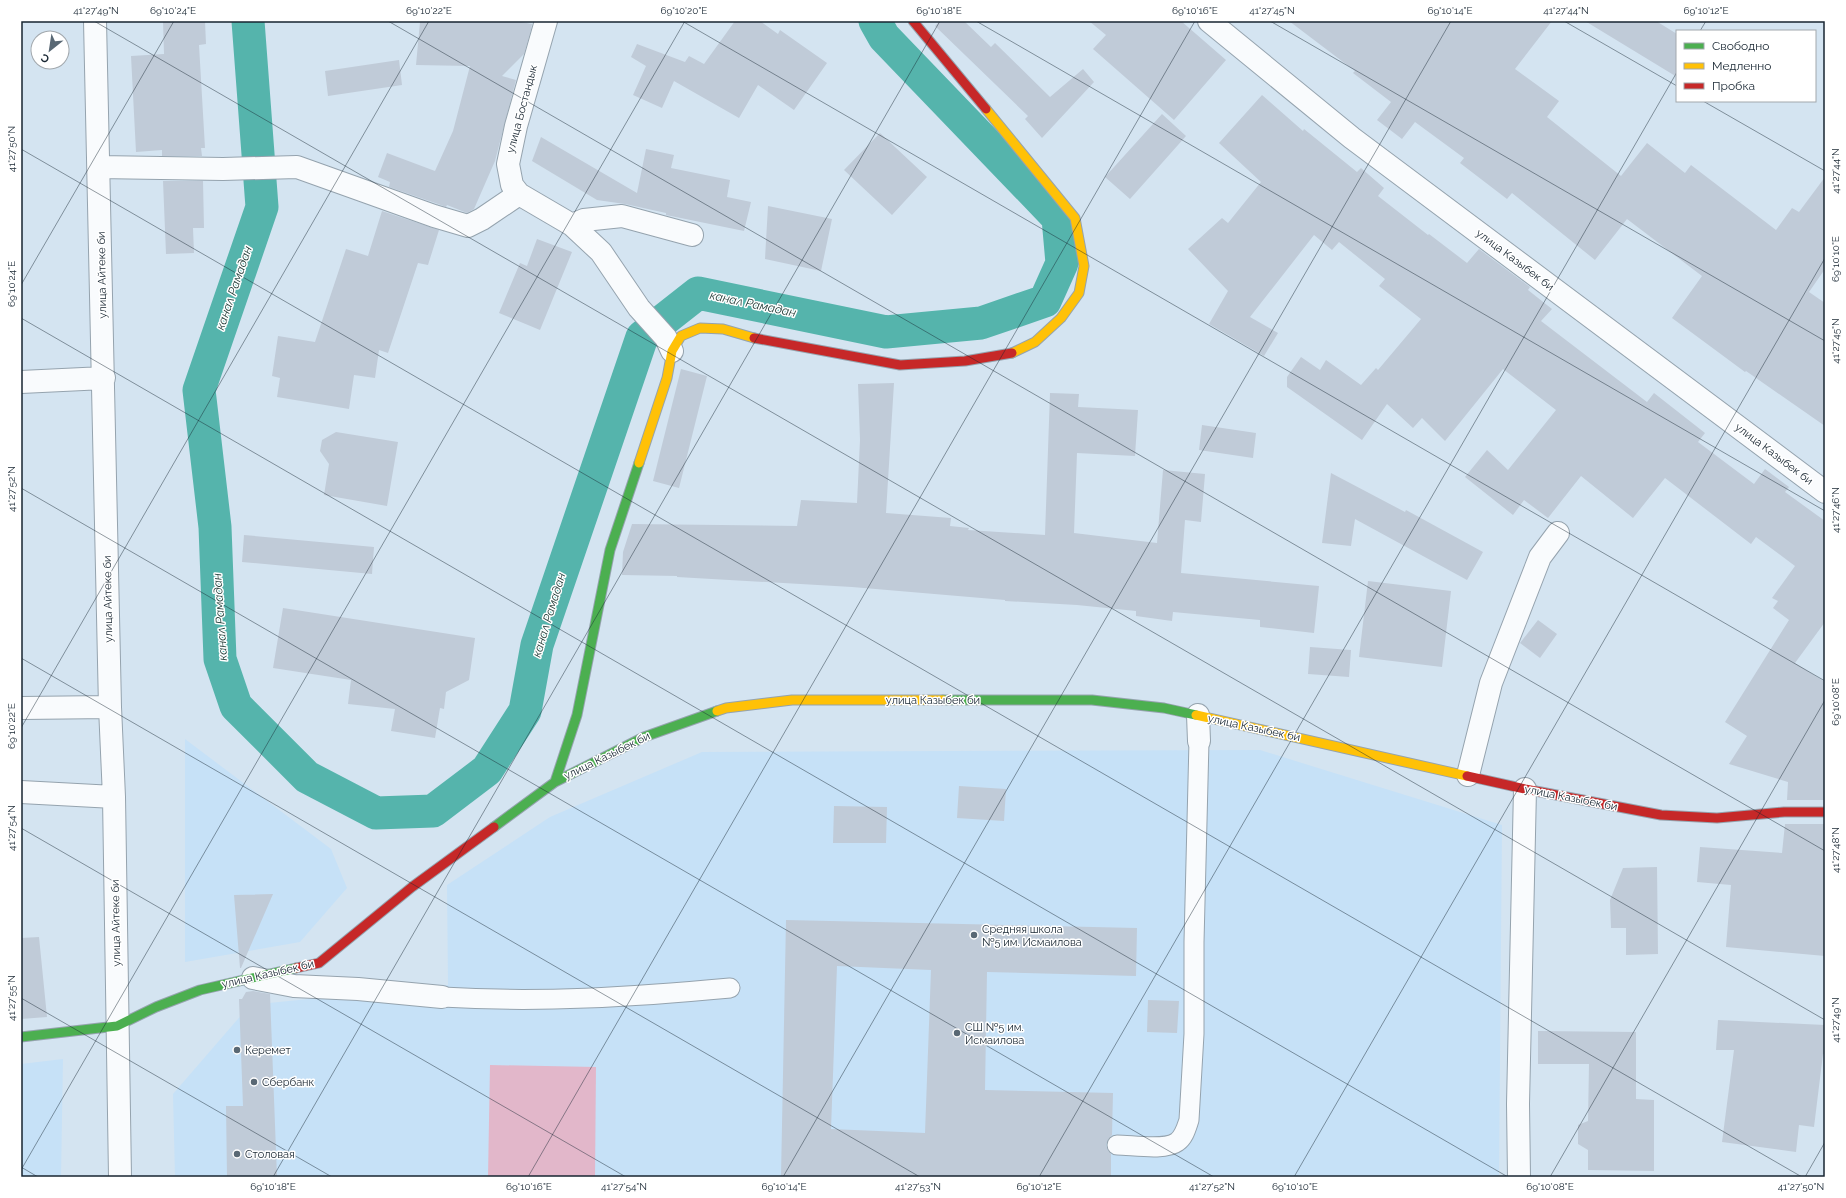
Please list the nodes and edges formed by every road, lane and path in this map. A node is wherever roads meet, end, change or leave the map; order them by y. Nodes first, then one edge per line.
1 (95, 21) edge
2 (546, 21) edge
3 (913, 21) edge
4 (1209, 21) edge
5 (99, 167) junction
6 (519, 194) junction
7 (572, 225) junction
8 (692, 235) dead end
9 (669, 345) junction
10 (104, 378) junction
11 (21, 382) edge
12 (1825, 492) edge
13 (1558, 533) dead end
14 (110, 707) junction
15 (21, 708) edge
16 (1198, 715) junction
17 (1199, 741) joint
18 (1468, 775) junction
19 (555, 782) junction
20 (1525, 789) junction
21 (21, 792) edge
22 (114, 797) junction
23 (1825, 812) edge
24 (253, 978) junction
25 (730, 988) dead end
26 (442, 997) joint
27 (117, 1026) junction
28 (21, 1037) edge
29 (1117, 1145) dead end
30 (120, 1177) edge
31 (1519, 1177) edge

1 - 5 street, улица Айтеке би
2 - 6 street, улица Бостандык
3 - 9 street
4 - 12 street, улица Казыбек би
5 - 6 street
5 - 10 street, улица Айтеке би
6 - 7 street
7 - 8 street
7 - 9 street
9 - 19 street
10 - 11 street
10 - 14 street, улица Айтеке би
13 - 18 street
14 - 15 street
14 - 22 street, улица Айтеке би
16 - 17 street
16 - 18 street, улица Казыбек би
16 - 19 street, улица Казыбек би
17 - 29 lane
18 - 20 street, улица Казыбек би
19 - 24 street, улица Казыбек би
20 - 23 street, улица Казыбек би
20 - 31 street
21 - 22 street
22 - 27 street, улица Айтеке би
24 - 26 street
24 - 27 street, улица Казыбек би
25 - 26 lane
27 - 28 street, улица Казыбек би
27 - 30 street, улица Айтеке би

